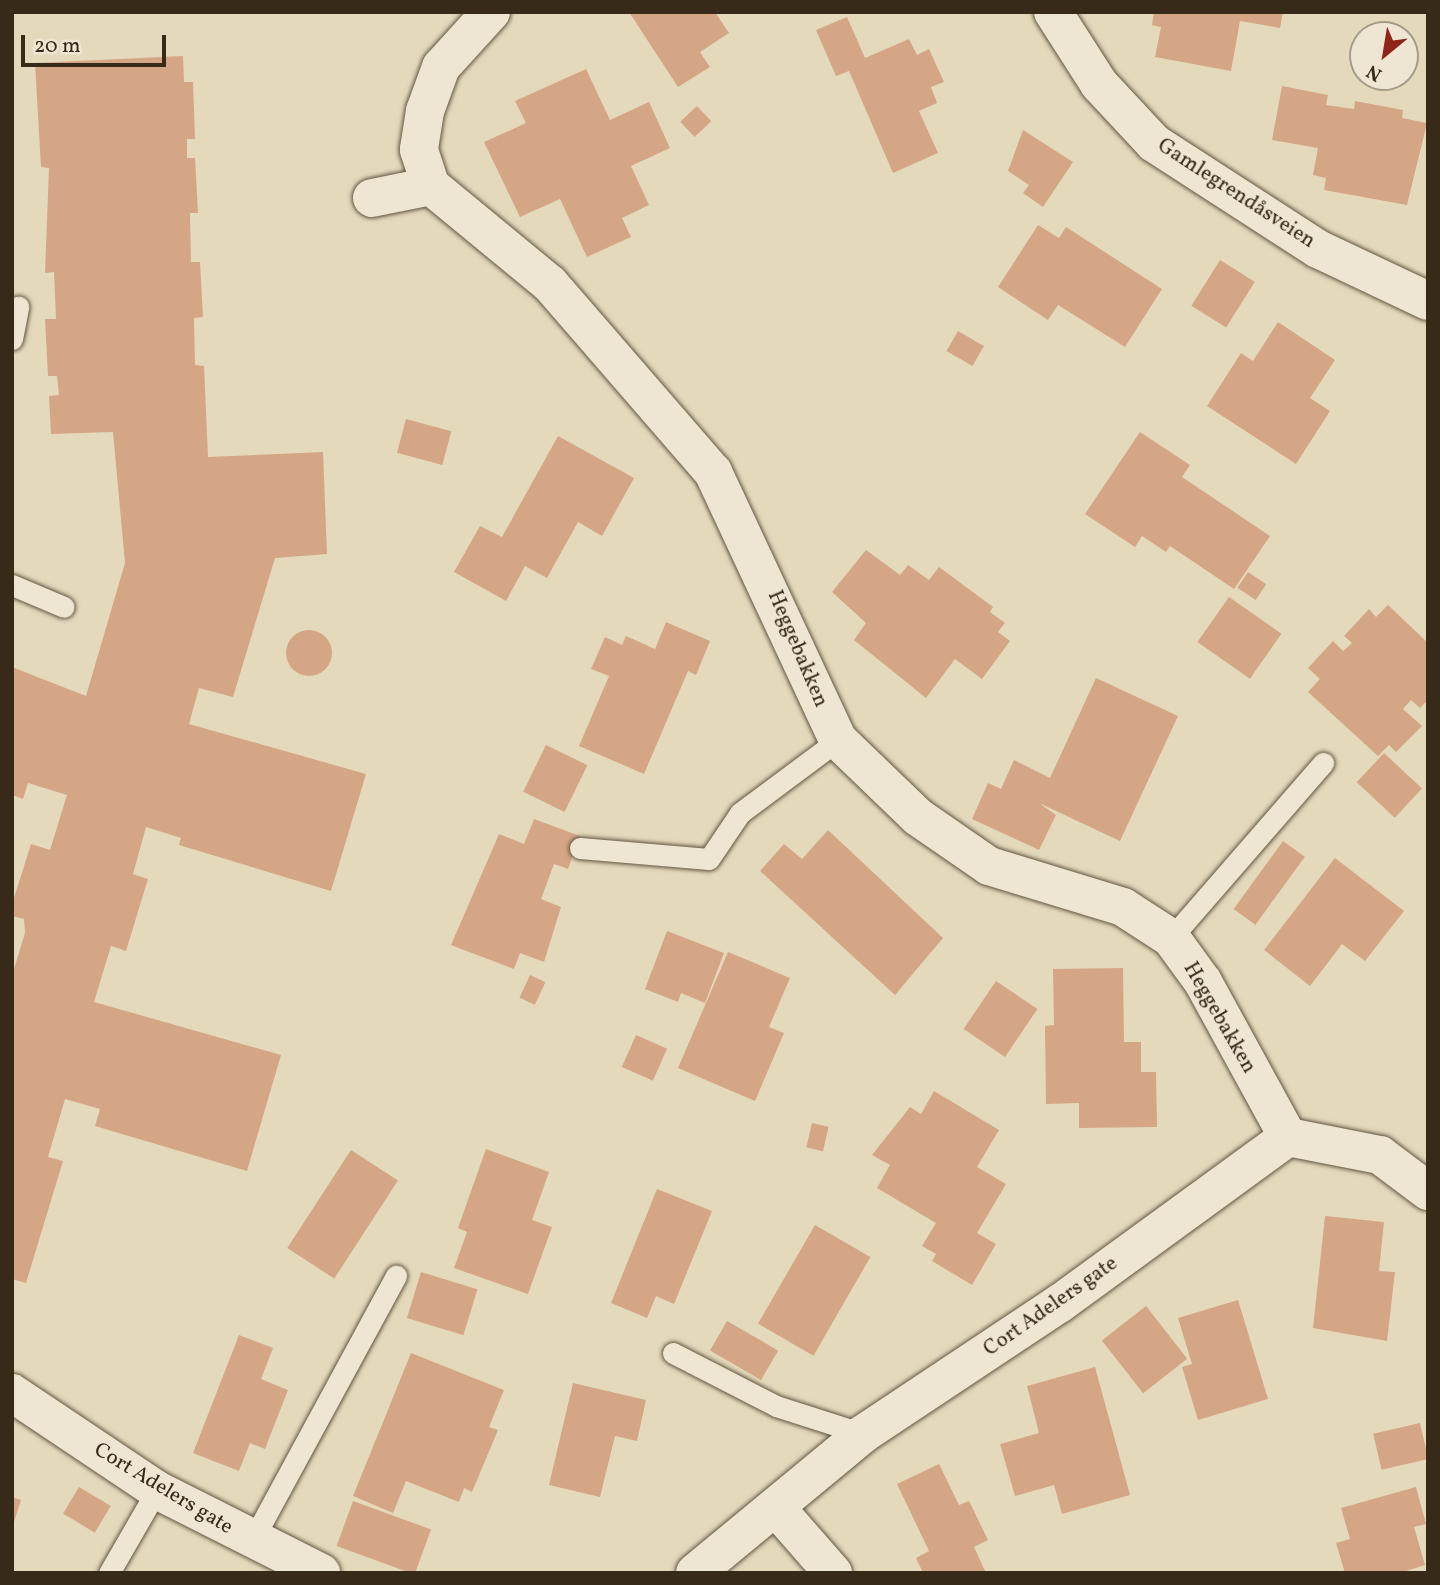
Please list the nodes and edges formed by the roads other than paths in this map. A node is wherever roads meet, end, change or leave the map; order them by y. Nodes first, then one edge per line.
1 (491, 12) edge
2 (1053, 12) edge
3 (431, 186) junction
4 (372, 198) dead end
5 (1428, 301) edge
6 (18, 307) dead end
7 (12, 339) edge
8 (12, 585) edge
9 (64, 607) dead end
10 (838, 740) junction
11 (1323, 763) dead end
12 (580, 848) dead end
13 (1171, 938) junction
14 (1288, 1137) junction
15 (1428, 1191) edge
16 (396, 1276) dead end
17 (673, 1353) dead end
18 (12, 1393) edge
19 (863, 1434) junction
20 (157, 1490) junction
21 (778, 1510) junction
22 (251, 1541) junction
23 (108, 1573) edge
24 (321, 1573) edge
25 (695, 1573) edge
26 (833, 1573) edge

1 - 3 street
2 - 5 street, Gamlegrendåsveien
3 - 4 street
3 - 10 street, Heggebakken
6 - 7 lane
8 - 9 lane
10 - 12 lane
10 - 13 street, Heggebakken
11 - 13 lane
13 - 14 street, Heggebakken
14 - 15 street
14 - 19 street, Cort Adelers gate
16 - 22 lane
17 - 19 lane
18 - 20 street, Cort Adelers gate
19 - 21 street, Cort Adelers gate
20 - 22 street, Cort Adelers gate
20 - 23 lane
21 - 25 street, Cort Adelers gate
21 - 26 street
22 - 24 street, Cort Adelers gate

